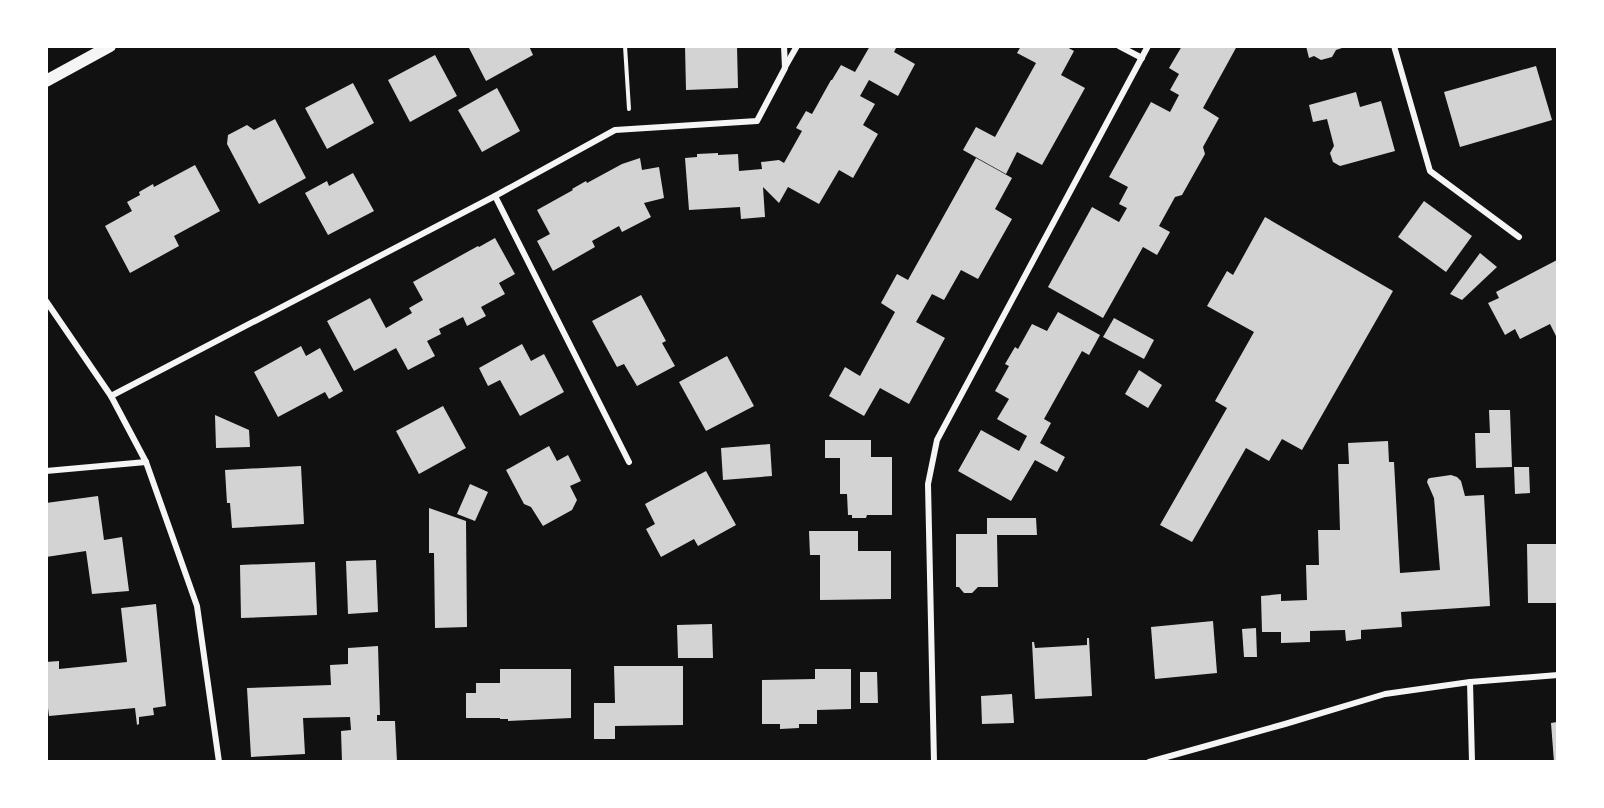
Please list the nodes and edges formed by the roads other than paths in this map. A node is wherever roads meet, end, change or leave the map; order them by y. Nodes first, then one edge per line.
1 (110, 46) edge
2 (784, 46) edge
3 (796, 46) edge
4 (1119, 46) edge
5 (1148, 46) edge
6 (1394, 46) edge
7 (1142, 58) junction
8 (785, 68) junction
9 (46, 81) edge
10 (495, 196) junction
11 (1519, 237) dead end
12 (46, 301) edge
13 (111, 396) junction
14 (146, 462) junction
15 (629, 462) dead end
16 (46, 471) edge
17 (1557, 675) edge
18 (1470, 682) junction
19 (219, 762) edge
20 (934, 762) edge
21 (1149, 762) edge
22 (1472, 762) edge

1 - 9 main road
2 - 8 street
3 - 8 street
4 - 7 street
5 - 7 street
6 - 11 street
7 - 20 street
8 - 10 street
10 - 13 street
10 - 15 street
12 - 13 street
13 - 14 street
14 - 16 street
14 - 19 street
17 - 18 street
18 - 21 street
18 - 22 street

